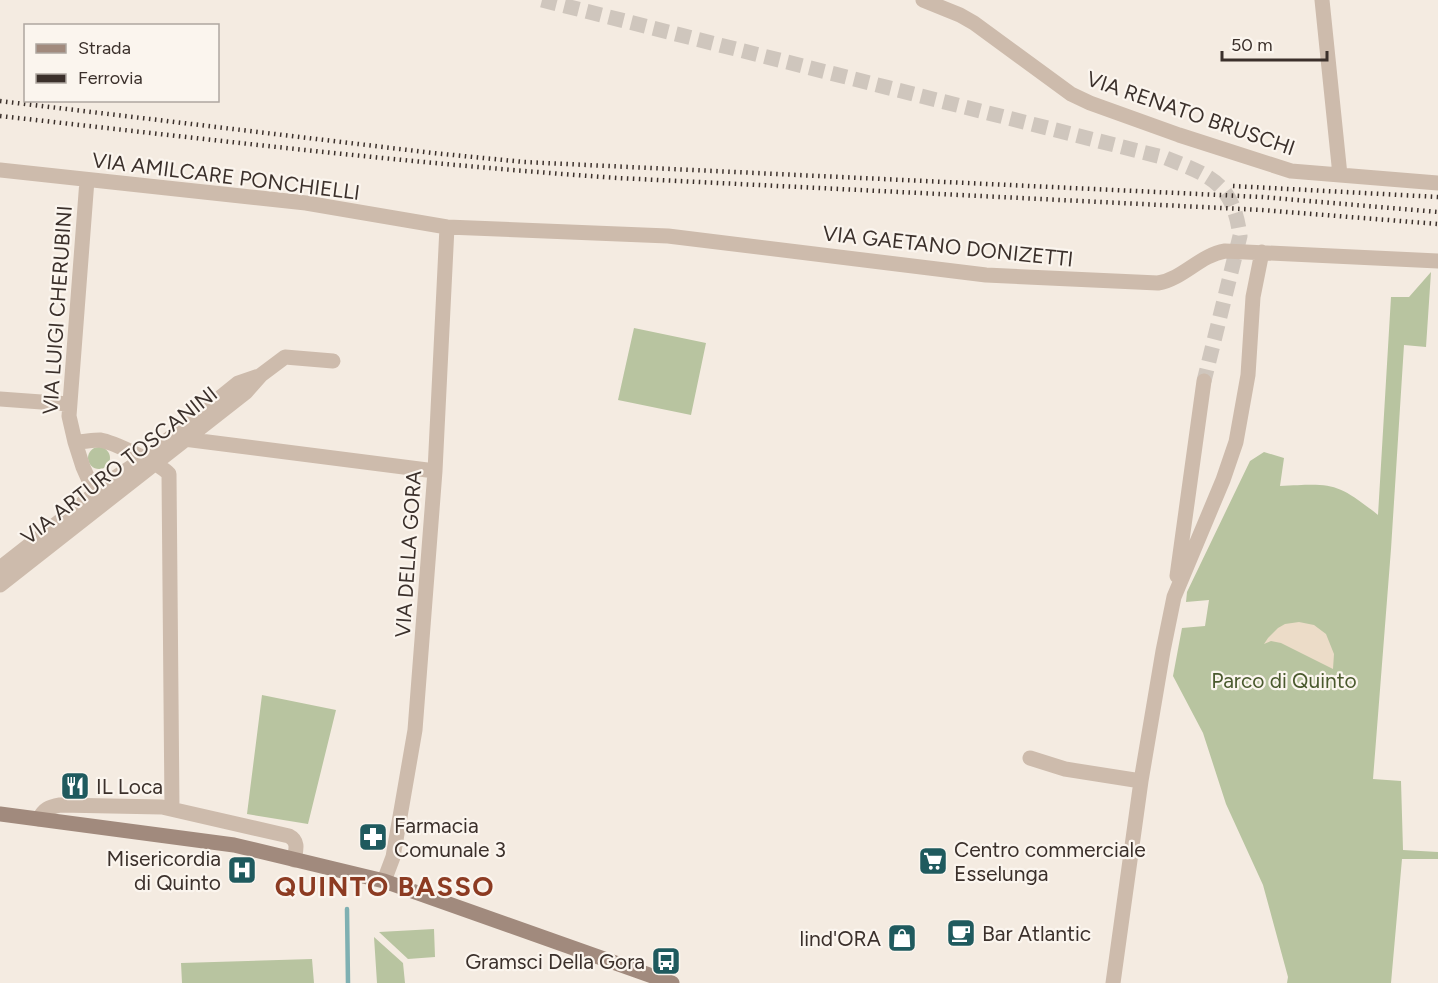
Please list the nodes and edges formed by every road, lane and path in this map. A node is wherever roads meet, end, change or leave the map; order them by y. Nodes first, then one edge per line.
1 (923, 0) edge
2 (1322, 0) edge
3 (0, 170) edge
4 (1340, 176) junction
5 (87, 180) junction
6 (1438, 183) edge
7 (447, 227) junction
8 (1262, 252) junction
9 (1438, 261) edge
10 (333, 361) dead end
11 (261, 375) junction
12 (1204, 381) tunnel mouth
13 (0, 399) edge
14 (69, 404) junction
15 (184, 439) junction
16 (75, 442) junction
17 (154, 463) junction
18 (435, 471) junction
19 (96, 494) junction
20 (0, 568) edge
21 (0, 585) edge
22 (1174, 597) junction
23 (1030, 758) dead end
24 (1141, 781) junction
25 (172, 809) junction
26 (0, 814) edge
27 (39, 819) junction
28 (294, 860) junction
29 (384, 881) junction
30 (672, 983) edge
31 (1113, 983) edge

1 - 4 street, VIA RENATO BRUSCHI
2 - 4 street
3 - 5 street, VIA AMILCARE PONCHIELLI
4 - 6 street, VIA RENATO BRUSCHI
5 - 7 street, VIA AMILCARE PONCHIELLI
5 - 14 street, VIA LUIGI CHERUBINI
7 - 8 street, VIA GAETANO DONIZETTI
7 - 18 street, VIA DELLA GORA
8 - 9 street, VIA GAETANO DONIZETTI
8 - 22 street
10 - 11 street, VIA ARTURO TOSCANINI
11 - 15 street, VIA ARTURO TOSCANINI
11 - 17 street, VIA ARTURO TOSCANINI
12 - 22 street
13 - 14 street
14 - 16 street, VIA LUIGI CHERUBINI
15 - 17 street, VIA ARTURO TOSCANINI
15 - 18 street
16 - 17 street, VIA ARTURO TOSCANINI
16 - 19 street, VIA ARTURO TOSCANINI
17 - 19 street, VIA ARTURO TOSCANINI
17 - 21 street, VIA ARTURO TOSCANINI
17 - 25 street
18 - 29 street, VIA DELLA GORA
19 - 20 street, VIA ARTURO TOSCANINI
22 - 24 street
23 - 24 street
24 - 31 street
25 - 27 street
25 - 28 street
26 - 27 main road
27 - 28 main road
28 - 29 main road
29 - 30 main road

